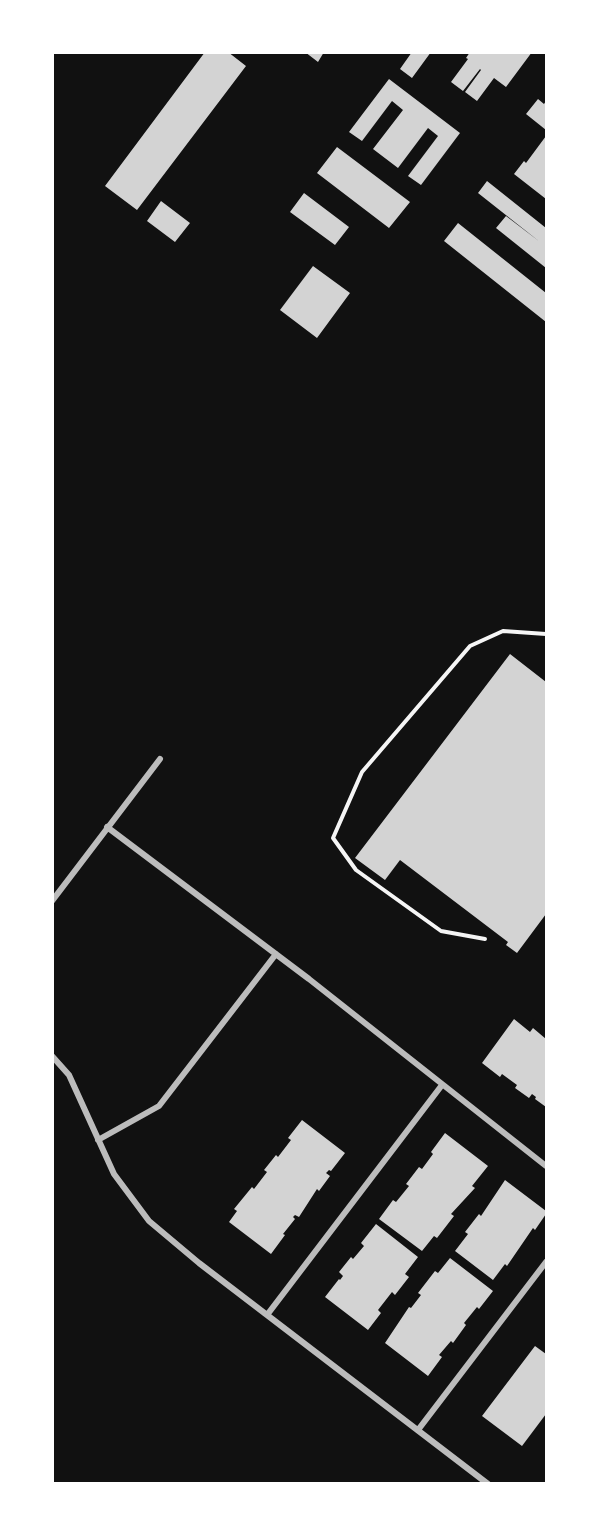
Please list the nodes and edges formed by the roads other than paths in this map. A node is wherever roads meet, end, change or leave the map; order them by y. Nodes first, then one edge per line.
1 (160, 759) dead end
2 (107, 827) junction
3 (52, 901) edge
4 (276, 954) junction
5 (52, 1056) edge
6 (442, 1085) junction
7 (98, 1140) junction
8 (546, 1166) edge
9 (546, 1262) edge
10 (267, 1315) junction
11 (418, 1430) junction
12 (488, 1484) edge

1 - 2 street
2 - 3 street
2 - 4 street
4 - 6 street
4 - 7 street
5 - 7 street
6 - 8 street
6 - 10 street
7 - 10 street
9 - 11 street
10 - 11 street
11 - 12 street

